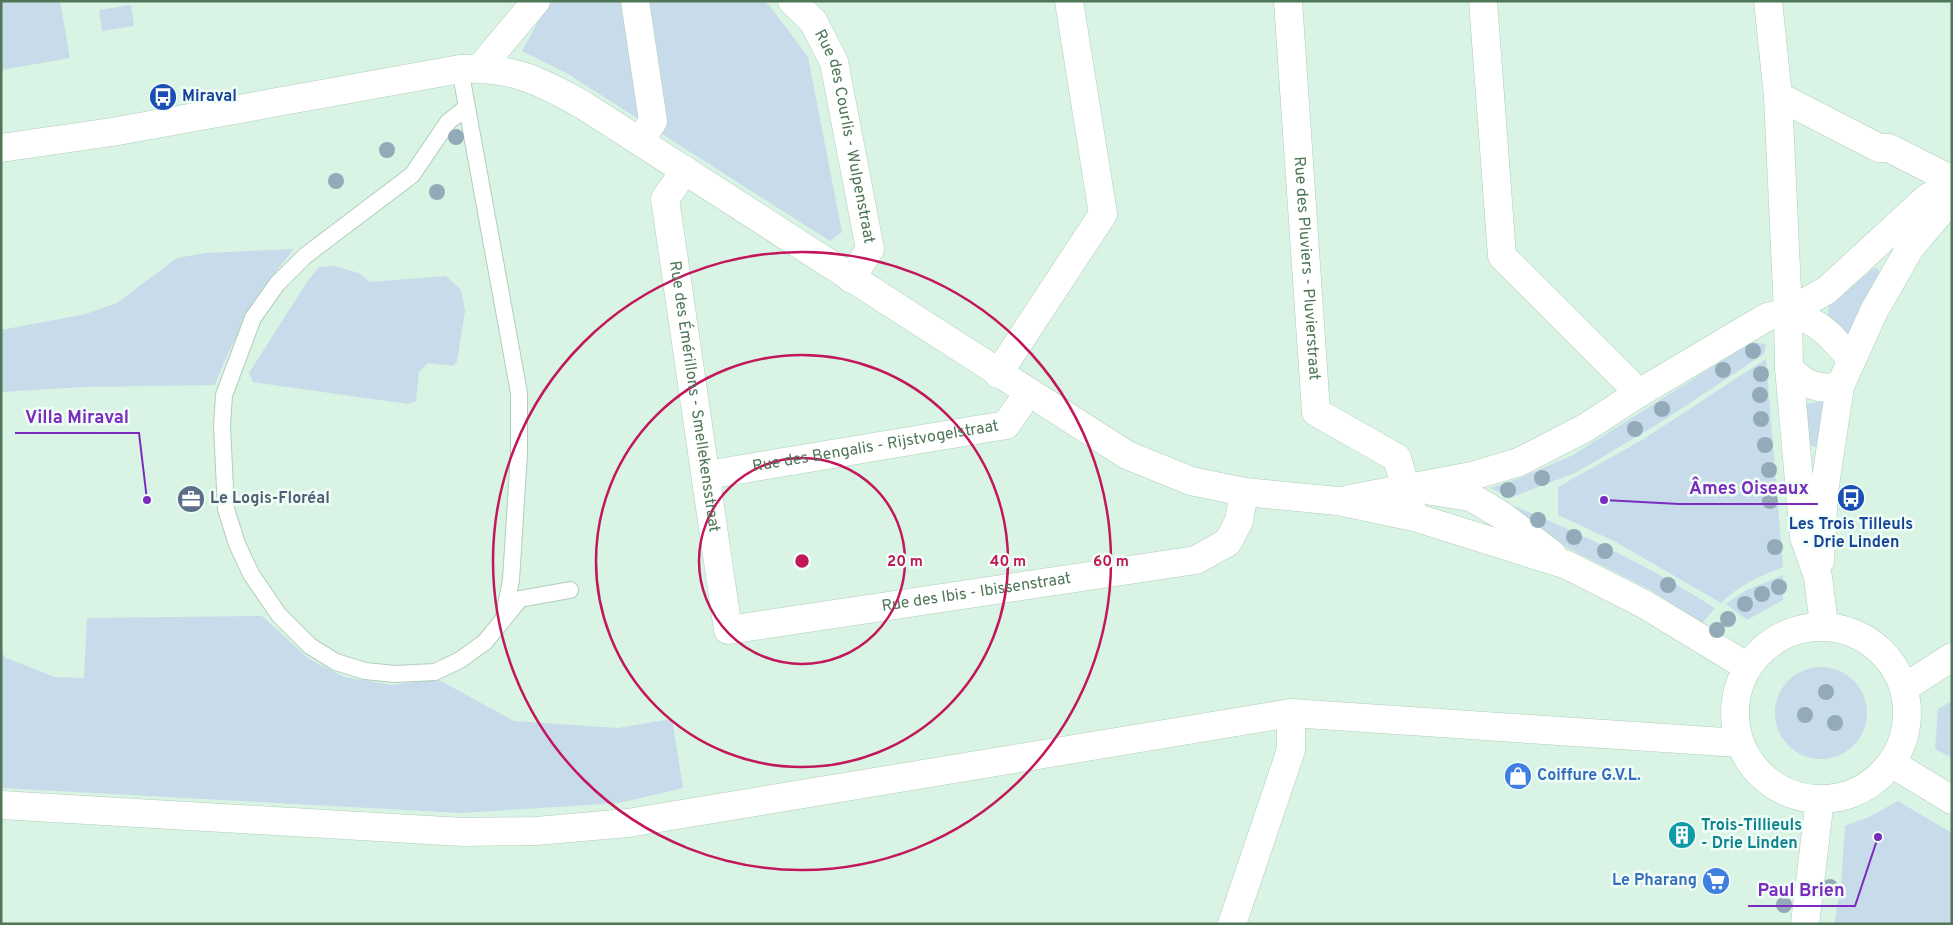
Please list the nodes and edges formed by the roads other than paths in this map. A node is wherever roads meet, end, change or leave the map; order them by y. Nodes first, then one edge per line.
1 (536, 1) edge
2 (635, 1) edge
3 (792, 1) edge
4 (1069, 1) edge
5 (1288, 1) edge
6 (1483, 1) edge
7 (1768, 1) edge
8 (471, 68) junction
9 (1778, 96) junction
10 (467, 108) junction
11 (640, 141) junction
12 (1, 148) edge
13 (684, 170) junction
14 (1950, 184) edge
15 (851, 279) junction
16 (1788, 312) junction
17 (1851, 359) junction
18 (1789, 368) junction
19 (998, 374) junction
20 (1840, 386) junction
21 (1028, 393) junction
22 (1639, 393) junction
23 (707, 475) junction
24 (1406, 488) junction
25 (1244, 492) junction
26 (1338, 501) junction
27 (1414, 518) junction
28 (1567, 565) junction
29 (1818, 577) junction
30 (570, 590) dead end
31 (504, 618) junction
32 (1824, 625) junction
33 (728, 630) joint
34 (1952, 657) edge
35 (1748, 666) junction
36 (1904, 688) junction
37 (1291, 713) junction
38 (1739, 743) junction
39 (1891, 763) junction
40 (1820, 800) junction
41 (1952, 800) edge
42 (1, 806) edge
43 (1232, 924) edge
44 (1806, 924) edge

1 - 8 street
2 - 11 street
3 - 15 street, Rue des Courlis - Wulpenstraat
4 - 19 street
5 - 24 street, Rue des Pluviers - Pluvierstraat
6 - 22 street
7 - 9 street
8 - 10 lane
8 - 11 street
8 - 12 street
9 - 14 street
9 - 16 street
10 - 31 lane
10 - 31 lane
11 - 13 street
13 - 15 street
13 - 23 street, Rue des Émérillons - Smellekensstraat
14 - 16 street
14 - 17 street
15 - 19 street
16 - 17 street
16 - 18 street
16 - 22 street
17 - 20 street
18 - 20 street
18 - 29 street
19 - 21 street
20 - 29 street
21 - 23 street, Rue des Bengalis - Rijstvogelstraat
21 - 25 street
22 - 24 street
23 - 33 street, Rue des Émérillons - Smellekensstraat
24 - 26 street
24 - 27 street
24 - 28 street
25 - 26 street
25 - 33 street, Rue des Ibis - Ibissenstraat
26 - 27 street
27 - 28 street
28 - 35 street
29 - 32 street
30 - 31 lane
32 - 35 street
32 - 36 street
34 - 36 street
35 - 38 street
36 - 39 street
37 - 38 street
37 - 42 street
37 - 43 street
38 - 40 street
39 - 40 street
39 - 41 street
40 - 44 street

